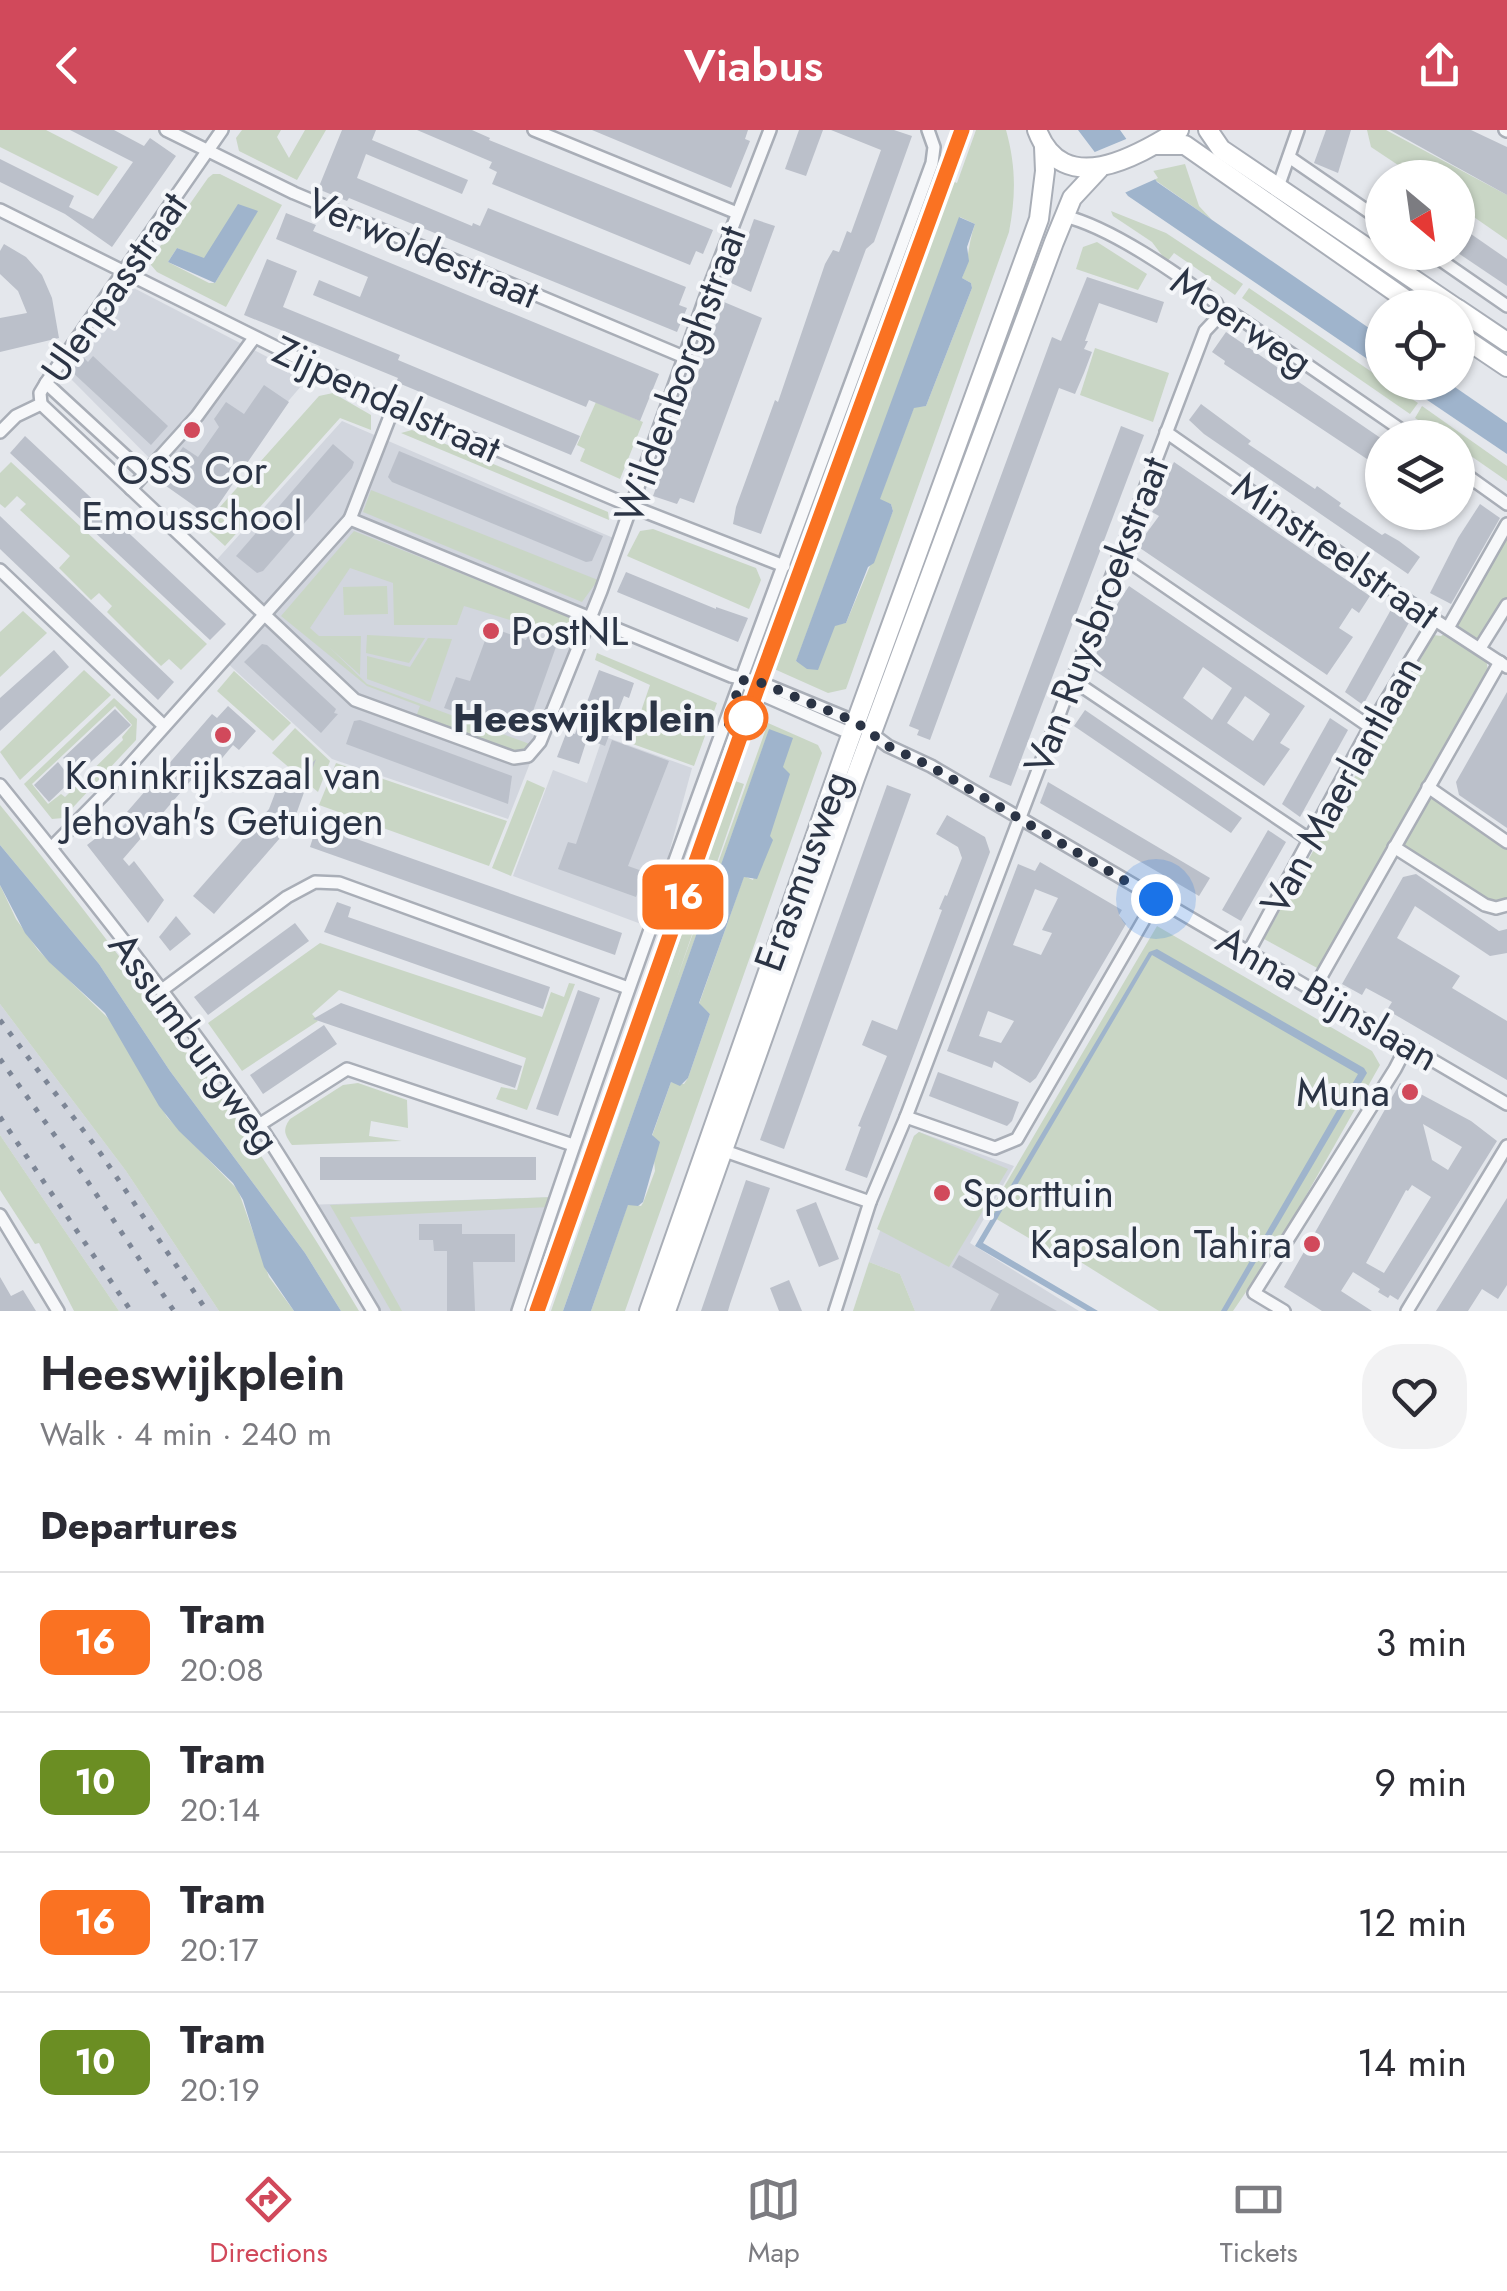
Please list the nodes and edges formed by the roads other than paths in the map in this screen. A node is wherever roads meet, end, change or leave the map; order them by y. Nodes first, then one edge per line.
1 (166, 130) edge
2 (222, 130) edge
3 (534, 130) edge
4 (770, 130) edge
5 (1179, 130) edge
6 (1208, 130) edge
7 (1298, 130) edge
8 (930, 132) edge
9 (1040, 138) edge
10 (1148, 147) junction
11 (207, 152) junction
12 (1289, 157) junction
13 (1099, 169) junction
14 (1278, 187) junction
15 (1365, 209) edge
16 (0, 210) edge
17 (737, 214) junction
18 (1064, 216) junction
19 (1454, 270) edge
20 (124, 274) junction
21 (1392, 290) edge
22 (1430, 290) edge
23 (1507, 306) edge
24 (1221, 314) junction
25 (1475, 320) edge
26 (254, 338) junction
27 (1507, 342) edge
28 (1475, 345) edge
29 (684, 357) junction
30 (1507, 367) edge
31 (46, 384) junction
32 (41, 404) junction
33 (394, 406) junction
34 (1387, 420) edge
35 (0, 432) edge
36 (1166, 432) junction
37 (145, 474) junction
38 (1475, 481) edge
39 (130, 489) junction
40 (1507, 504) edge
41 (633, 507) junction
42 (350, 519) junction
43 (1507, 524) edge
44 (1118, 554) junction
45 (784, 566) junction
46 (0, 570) edge
47 (1507, 605) edge
48 (266, 615) junction
49 (591, 618) junction
50 (1435, 620) junction
51 (1448, 628) junction
52 (1480, 648) junction
53 (1503, 664) edge
54 (1071, 679) junction
55 (742, 680) junction
56 (164, 726) junction
57 (1370, 727) junction
58 (854, 729) junction
59 (871, 735) junction
60 (0, 786) edge
61 (1428, 787) junction
62 (1018, 818) junction
63 (1310, 840) junction
64 (1507, 842) edge
65 (52, 847) junction
66 (1394, 847) junction
67 (1156, 899) junction
68 (1507, 905) edge
69 (1248, 951) junction
70 (628, 988) junction
71 (1314, 989) junction
72 (162, 990) junction
73 (1408, 1044) junction
74 (1507, 1104) edge
75 (906, 1117) junction
76 (258, 1124) junction
77 (573, 1145) junction
78 (1507, 1146) edge
79 (722, 1150) junction
80 (870, 1202) junction
81 (0, 1215) edge
82 (58, 1311) edge
83 (373, 1311) edge
84 (518, 1311) edge
85 (649, 1311) edge
86 (666, 1311) edge
87 (835, 1311) edge
88 (1284, 1311) edge
89 (1407, 1311) edge

1 - 11 street, Verwoldestraat
2 - 11 street, Ulenpasstraat
3 - 17 street
4 - 17 street, Wildenborghstraat
5 - 10 main road
6 - 14 main road
7 - 12 street
8 - 45 street
9 - 13 main road
9 - 58 main road, Erasmusweg
10 - 13 main road
10 - 21 main road
11 - 20 street, Ulenpasstraat
11 - 29 street, Verwoldestraat
12 - 14 street
12 - 15 street
13 - 18 main road, Erasmusweg
14 - 22 main road
16 - 20 street, Zijpendalstraat
17 - 29 street, Wildenborghstraat
18 - 24 street, Moerweg
18 - 59 main road, Erasmusweg
19 - 23 street
20 - 26 street, Zijpendalstraat
20 - 31 street, Ulenpasstraat
24 - 34 street, Moerweg
24 - 36 street, Van Ruysbroekstraat
25 - 27 main road
26 - 33 street, Zijpendalstraat
26 - 37 street
28 - 30 main road
29 - 41 street, Wildenborghstraat
31 - 32 street, Ulenpasstraat
31 - 37 street
32 - 35 street, Ulenpasstraat
32 - 39 street
33 - 41 street, Zijpendalstraat
33 - 42 street
36 - 44 street, Van Ruysbroekstraat
36 - 50 street, Minstreelstraat
37 - 39 street
38 - 40 street
39 - 48 street
41 - 45 street, Zijpendalstraat
41 - 49 street, Wildenborghstraat
42 - 48 street
42 - 49 street
43 - 51 street, Van Maerlantlaan
44 - 54 street, Van Ruysbroekstraat
44 - 57 street
45 - 55 street
46 - 56 street
47 - 52 street, Van Maerlantlaan
48 - 49 street
48 - 56 street
49 - 55 street, Anna Bijnslaan
50 - 51 street, Minstreelstraat
50 - 57 street, Van Maerlantlaan
51 - 52 street, Minstreelstraat
52 - 53 street, Minstreelstraat
53 - 61 street, Van Maerlantlaan
54 - 62 street, Van Ruysbroekstraat
54 - 63 street
55 - 58 street, Anna Bijnslaan
55 - 70 street
56 - 65 street
57 - 63 street, Van Maerlantlaan
58 - 59 street, Anna Bijnslaan
58 - 85 main road, Erasmusweg
59 - 62 street, Anna Bijnslaan
59 - 79 main road, Erasmusweg
60 - 65 street, Assumburgweg
61 - 64 street
61 - 66 street, Van Maerlantlaan
62 - 67 street, Anna Bijnslaan
62 - 75 street, Van Ruysbroekstraat
63 - 69 street, Van Maerlantlaan
65 - 72 street, Assumburgweg
66 - 68 street
66 - 71 street, Van Maerlantlaan
67 - 69 street, Anna Bijnslaan
67 - 75 street
69 - 71 street, Anna Bijnslaan
70 - 72 street
70 - 77 street
71 - 73 street, Anna Bijnslaan
72 - 76 street, Assumburgweg
73 - 74 street, Anna Bijnslaan
73 - 88 street
75 - 80 street, Van Ruysbroekstraat
76 - 77 street
76 - 83 street, Assumburgweg
77 - 84 street
78 - 89 street
79 - 80 street
79 - 86 main road, Erasmusweg
80 - 87 street, Van Ruysbroekstraat
81 - 82 street

